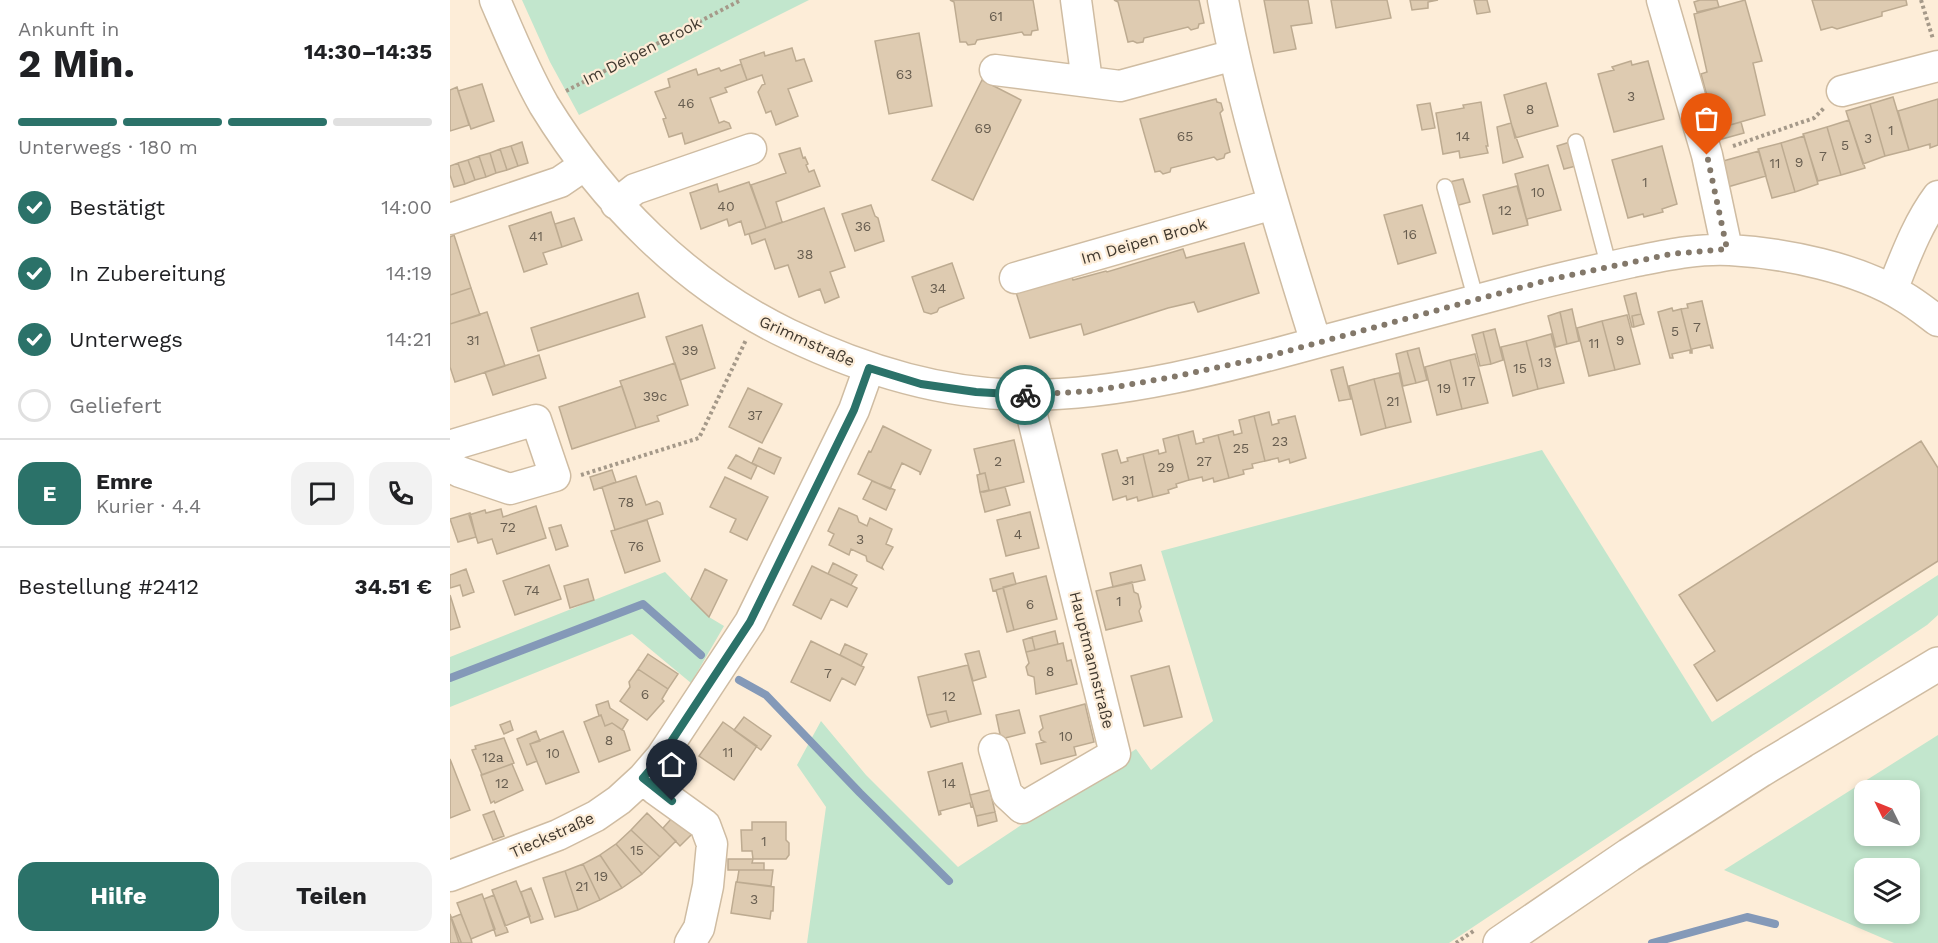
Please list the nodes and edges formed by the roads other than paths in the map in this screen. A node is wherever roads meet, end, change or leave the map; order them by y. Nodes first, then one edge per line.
1 (495, 0) edge
2 (1076, 0) edge
3 (1223, 0) edge
4 (1668, 1) edge
5 (1936, 55) edge
6 (1234, 56) junction
7 (995, 70) dead end
8 (1086, 81) junction
9 (1842, 91) road end
10 (1576, 142) dead end
11 (751, 149) dead end
12 (585, 165) junction
13 (1445, 187) dead end
14 (1938, 196) edge
15 (616, 204) junction
16 (1273, 204) junction
17 (450, 219) edge
18 (1727, 249) junction
19 (1609, 267) junction
20 (1015, 278) dead end
21 (1892, 290) junction
22 (1476, 300) junction
23 (1938, 321) edge
24 (1316, 343) junction
25 (869, 368) junction
26 (1027, 395) junction
27 (450, 450) edge
28 (1938, 664) edge
29 (994, 748) dead end
30 (643, 778) junction
31 (450, 876) edge
32 (690, 943) edge
33 (1500, 943) edge

1 - 12 street, Grimmstraße
2 - 8 street
3 - 6 street
4 - 18 street
5 - 9 street
6 - 8 street
6 - 16 street
7 - 8 street
10 - 19 lane
11 - 15 street
12 - 15 street, Grimmstraße
12 - 17 street
13 - 22 lane
14 - 21 street
15 - 25 street, Grimmstraße
16 - 20 street, Im Deipen Brook
16 - 24 street
18 - 19 street, Grimmstraße
18 - 21 street, Grimmstraße
19 - 22 street, Grimmstraße
21 - 23 street, Grimmstraße
22 - 24 street, Grimmstraße
24 - 26 street, Grimmstraße
25 - 26 street, Grimmstraße
25 - 30 street, Tieckstraße
26 - 29 street, Hauptmannstraße
27 - 27 street
28 - 33 main road
30 - 31 street, Tieckstraße
30 - 32 street

